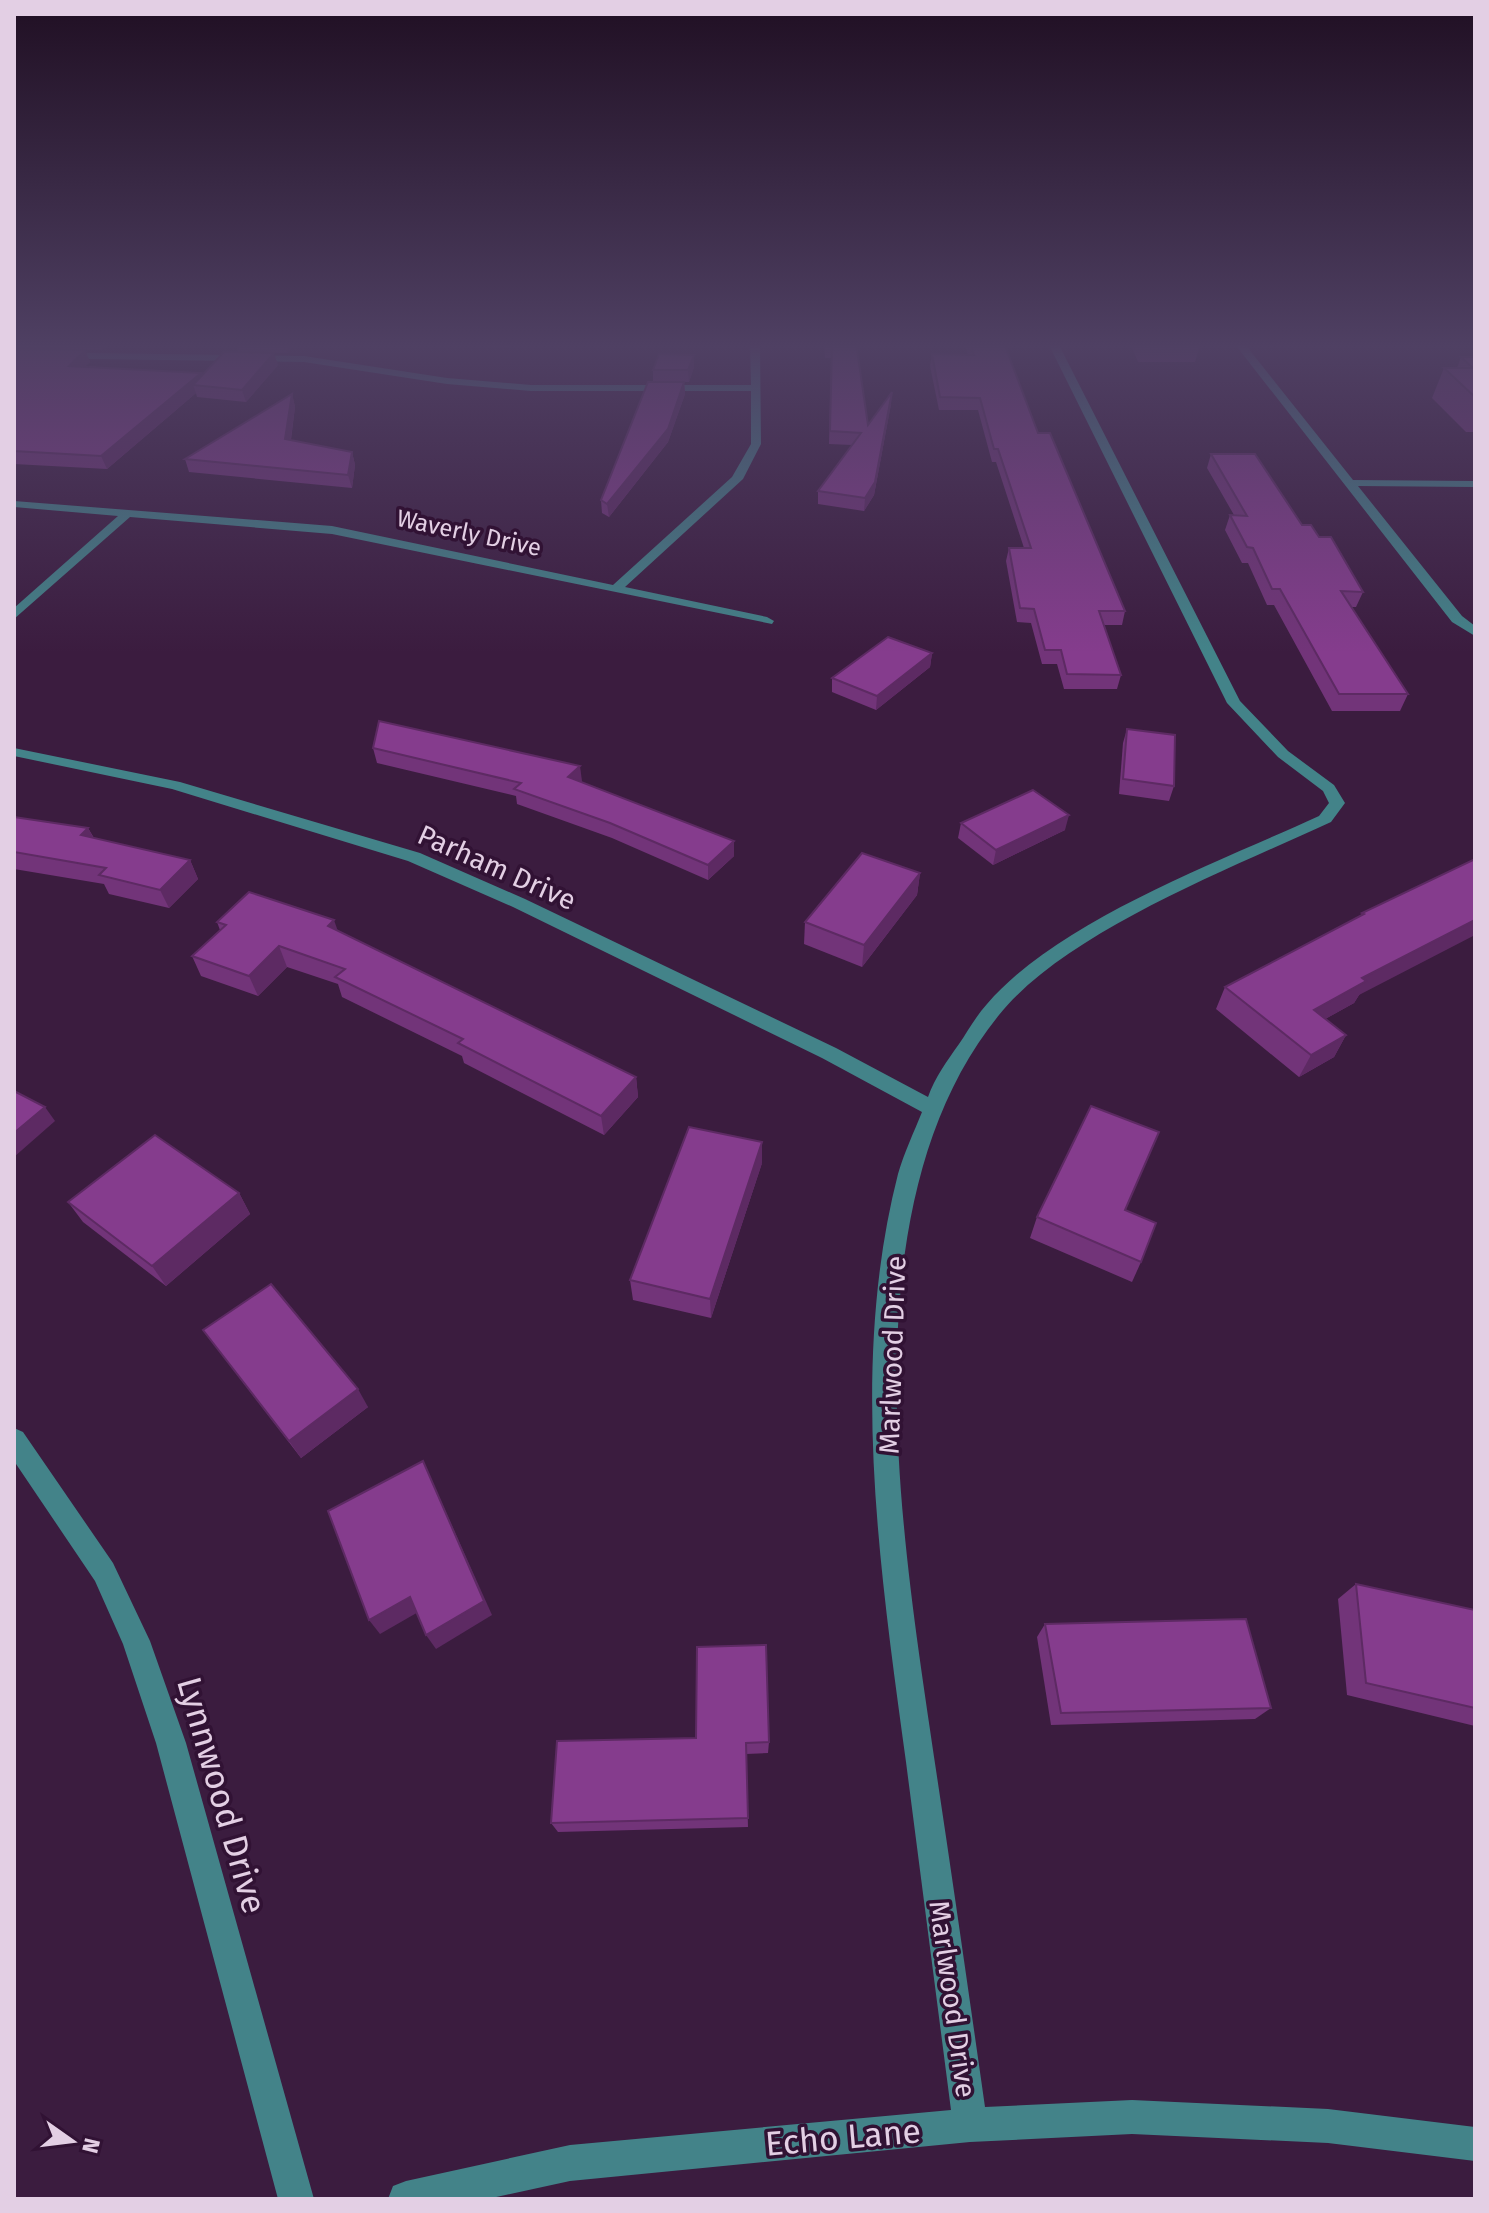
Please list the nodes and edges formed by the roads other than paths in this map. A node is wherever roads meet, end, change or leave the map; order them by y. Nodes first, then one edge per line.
1 (755, 446) edge
2 (1105, 446) edge
3 (1322, 446) edge
4 (1351, 483) junction
5 (1475, 484) edge
6 (14, 504) edge
7 (128, 513) junction
8 (618, 587) junction
9 (14, 615) edge
10 (767, 621) dead end
11 (1475, 632) edge
12 (14, 752) edge
13 (930, 1107) junction
14 (14, 1440) edge
15 (970, 2125) junction
16 (1475, 2144) edge
17 (296, 2199) edge
18 (406, 2199) edge

1 - 8 street
2 - 13 street, Marlwood Drive
3 - 4 street
4 - 5 street
4 - 11 street
6 - 7 street, Waverly Drive
7 - 8 street, Waverly Drive
7 - 9 street
8 - 10 street, Waverly Drive
12 - 13 street, Parham Drive
13 - 15 street, Marlwood Drive
14 - 17 street, Lynnwood Drive
15 - 16 street, Echo Lane
15 - 18 street, Echo Lane

